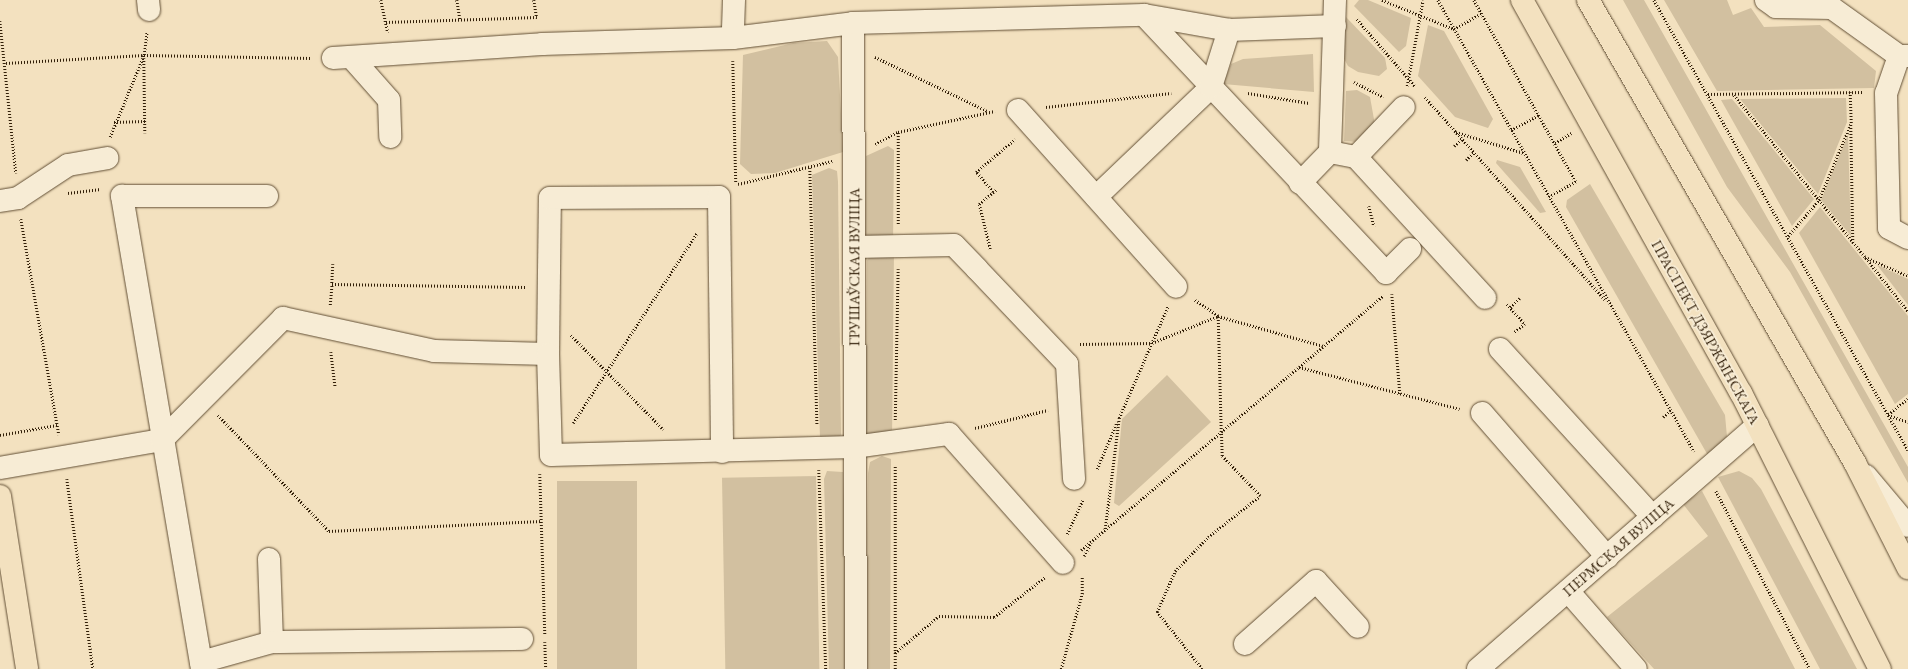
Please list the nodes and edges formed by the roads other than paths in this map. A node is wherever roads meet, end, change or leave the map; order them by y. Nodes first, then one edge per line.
1 (734, 0) edge
2 (1335, 0) edge
3 (1522, 0) edge
4 (1588, 0) edge
5 (1766, 0) edge
6 (1144, 15) junction
7 (853, 23) junction
8 (1334, 26) junction
9 (1230, 30) junction
10 (733, 38) junction
11 (1904, 56) edge
12 (1210, 87) junction
13 (1404, 107) road end
14 (1025, 117) road end
15 (390, 137) dead end
16 (1330, 152) junction
17 (1356, 157) junction
18 (107, 158) road end
19 (1300, 183) junction
20 (267, 196) dead end
21 (1096, 197) junction
22 (9, 200) edge
23 (1908, 238) edge
24 (854, 248) junction
25 (1410, 249) dead end
26 (1176, 287) road end
27 (1485, 298) dead end
28 (1500, 349) dead end
29 (548, 354) junction
30 (1475, 412) road end
31 (1758, 426) junction
32 (162, 440) junction
33 (854, 447) junction
34 (722, 452) junction
35 (1854, 463) junction
36 (0, 468) edge
37 (1074, 479) dead end
38 (0, 496) edge
39 (1653, 517) junction
40 (1908, 526) edge
41 (1607, 557) junction
42 (269, 559) dead end
43 (1075, 564) road end
44 (1908, 568) edge
45 (1568, 591) junction
46 (1358, 627) dead end
47 (522, 639) dead end
48 (272, 642) junction
49 (1245, 644) dead end
50 (201, 666) edge
51 (28, 669) edge
52 (856, 669) edge
53 (1478, 669) edge
54 (1636, 669) edge
55 (1880, 669) edge

1 - 10 street
2 - 8 street
3 - 31 main road, ПРАСПЕКТ ДЗЯРЖЫНСКАГА
4 - 35 main road
5 - 11 street
6 - 7 street
6 - 9 street
6 - 12 street
7 - 10 street
7 - 24 street, ГРУШАЎСКАЯ ВУЛІЦА
8 - 9 street
8 - 16 street
9 - 12 street
10 - 15 street
11 - 23 street
12 - 19 street
12 - 21 street
13 - 17 street
14 - 21 street
16 - 17 street
16 - 19 street
17 - 27 street
18 - 22 street
19 - 25 street
20 - 32 street
21 - 26 street
24 - 33 street, ГРУШАЎСКАЯ ВУЛІЦА
24 - 37 street
28 - 39 street
29 - 32 street
29 - 34 street
29 - 34 street
30 - 41 street
31 - 39 street, ПЕРМСКАЯ ВУЛІЦА
31 - 55 main road, ПРАСПЕКТ ДЗЯРЖЫНСКАГА
32 - 36 street
32 - 50 street
33 - 34 street
33 - 43 street
33 - 52 street, ГРУШАЎСКАЯ ВУЛІЦА
35 - 40 street
35 - 44 main road
38 - 51 main road
39 - 41 street, ПЕРМСКАЯ ВУЛІЦА
41 - 45 street, ПЕРМСКАЯ ВУЛІЦА
42 - 48 street
45 - 53 street, ПЕРМСКАЯ ВУЛІЦА
45 - 54 street
46 - 49 street
47 - 48 street
48 - 50 street

